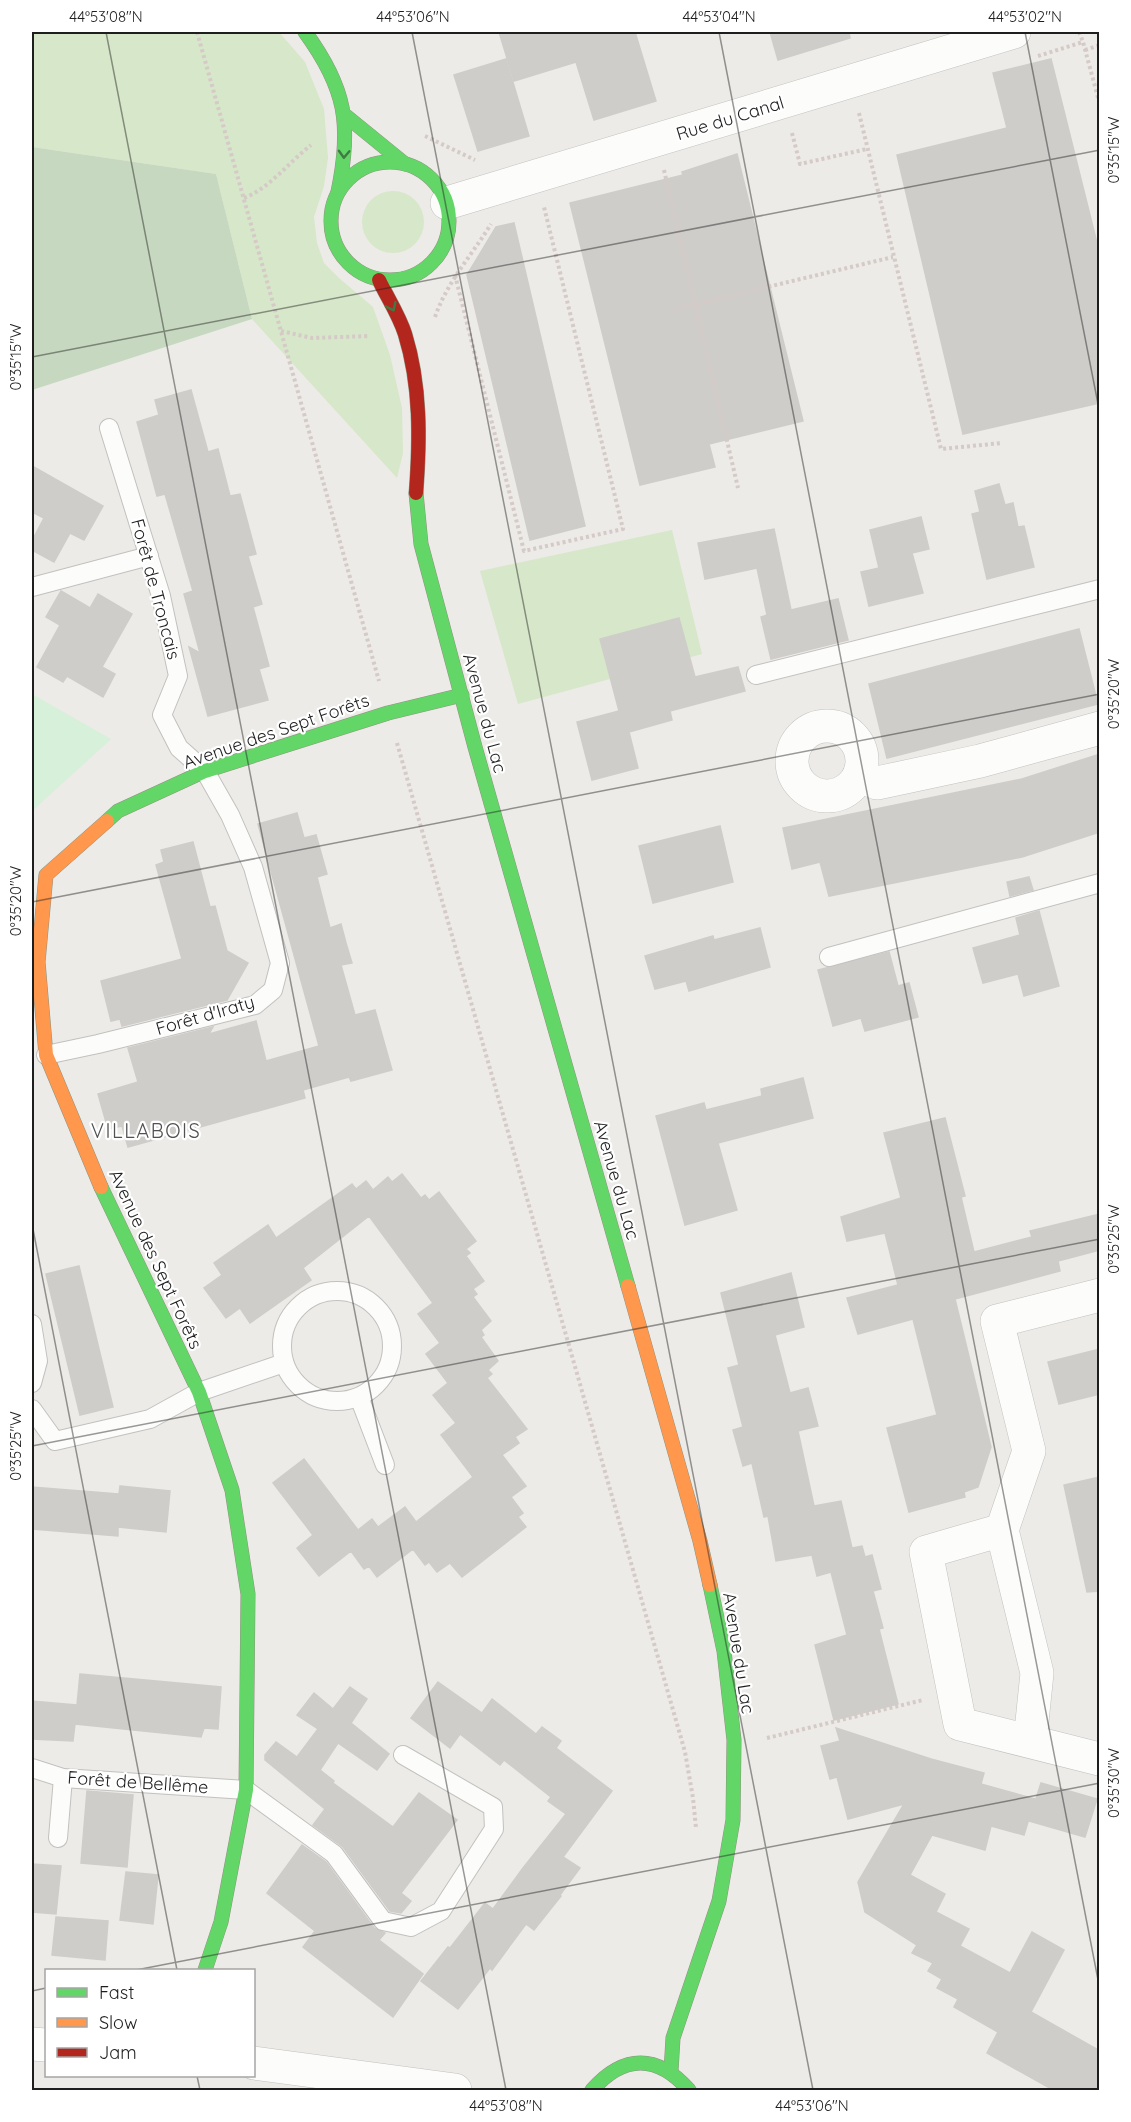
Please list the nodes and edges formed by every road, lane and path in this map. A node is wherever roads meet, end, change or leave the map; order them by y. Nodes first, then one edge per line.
1 (197, 32) edge
2 (305, 32) edge
3 (1014, 32) edge
4 (1080, 32) edge
5 (1083, 42) junction
6 (1100, 45) edge
7 (1085, 50) junction
8 (1038, 56) dead end
9 (783, 102) junction
10 (1100, 105) edge
11 (869, 108) dead end
12 (345, 116) junction
13 (423, 135) dead end
14 (867, 149) junction
15 (480, 162) dead end
16 (405, 164) junction
17 (664, 170) dead end
18 (338, 192) junction
19 (244, 198) junction
20 (447, 203) junction
21 (544, 207) dead end
22 (893, 257) junction
23 (429, 266) junction
24 (455, 275) dead end
25 (379, 280) junction
26 (424, 285) dead end
27 (696, 304) junction
28 (675, 309) dead end
29 (413, 314) dead end
30 (405, 333) junction
31 (110, 428) dead end
32 (1002, 443) dead end
33 (738, 488) dead end
34 (149, 555) junction
35 (32, 587) edge
36 (1100, 589) edge
37 (756, 675) dead end
38 (462, 695) junction
39 (388, 713) junction
40 (1100, 728) edge
41 (205, 771) junction
42 (859, 776) dead end
43 (39, 871) edge
44 (1100, 883) edge
45 (829, 957) dead end
46 (46, 1055) junction
47 (1100, 1295) edge
48 (32, 1324) edge
49 (284, 1363) junction
50 (32, 1383) edge
51 (199, 1392) junction
52 (359, 1397) junction
53 (32, 1409) edge
54 (386, 1465) dead end
55 (1002, 1530) junction
56 (954, 1692) junction
57 (757, 1740) dead end
58 (1030, 1741) junction
59 (403, 1755) dead end
60 (1100, 1759) edge
61 (32, 1768) edge
62 (63, 1778) junction
63 (246, 1790) junction
64 (697, 1837) dead end
65 (58, 1838) dead end
66 (206, 1969) edge
67 (673, 2038) junction
68 (641, 2062) junction
69 (255, 2063) edge
70 (671, 2071) junction
71 (310, 2080) edge
72 (455, 2091) edge
73 (592, 2091) edge
74 (689, 2091) edge

1 - 19 path
2 - 12 street
3 - 9 street, Rue du Canal
4 - 5 path
5 - 7 path
5 - 8 path
6 - 7 path
7 - 10 path
9 - 14 path
9 - 20 street, Rue du Canal
11 - 14 path
12 - 16 street
12 -> 18 street
12 - 19 path
13 - 15 path
14 - 22 path
16 - 18 street
16 - 20 street
17 - 27 path
18 - 25 street
19 - 39 path
20 - 23 street
21 - 24 path
22 - 27 path
22 - 32 path
23 - 25 street
23 - 26 street
25 -> 30 street, Avenue du Lac
27 - 28 path
27 - 33 path
29 - 30 street
30 - 38 street, Avenue du Lac
31 - 34 lane, Forêt de Troncais
34 - 35 lane
34 - 41 lane, Forêt de Troncais
36 - 37 lane
38 - 39 street, Avenue des Sept Forêts
38 - 67 street, Avenue du Lac
39 - 41 street, Avenue des Sept Forêts
39 - 64 path
40 - 42 street
41 - 43 street, Avenue des Sept Forêts
41 - 46 lane, Forêt d'Iraty
43 - 46 street, Avenue des Sept Forêts
44 - 45 lane
46 - 51 street, Avenue des Sept Forêts
47 - 55 street
48 - 50 lane
49 - 51 lane
49 - 52 lane
49 - 52 lane
51 - 53 lane
51 - 63 street, Avenue des Sept Forêts
52 - 54 lane
55 - 56 street
55 - 58 street
56 - 57 path
56 - 58 street
58 - 60 street
59 - 63 lane
61 - 62 lane, Forêt de Bellême
62 - 63 lane, Forêt de Bellême
62 - 65 lane
63 - 66 street, Avenue des Sept Forêts
67 - 68 street
67 - 70 street, Avenue du Lac
68 - 70 street
68 - 73 street
69 - 71 street
70 - 74 street
71 - 72 street

